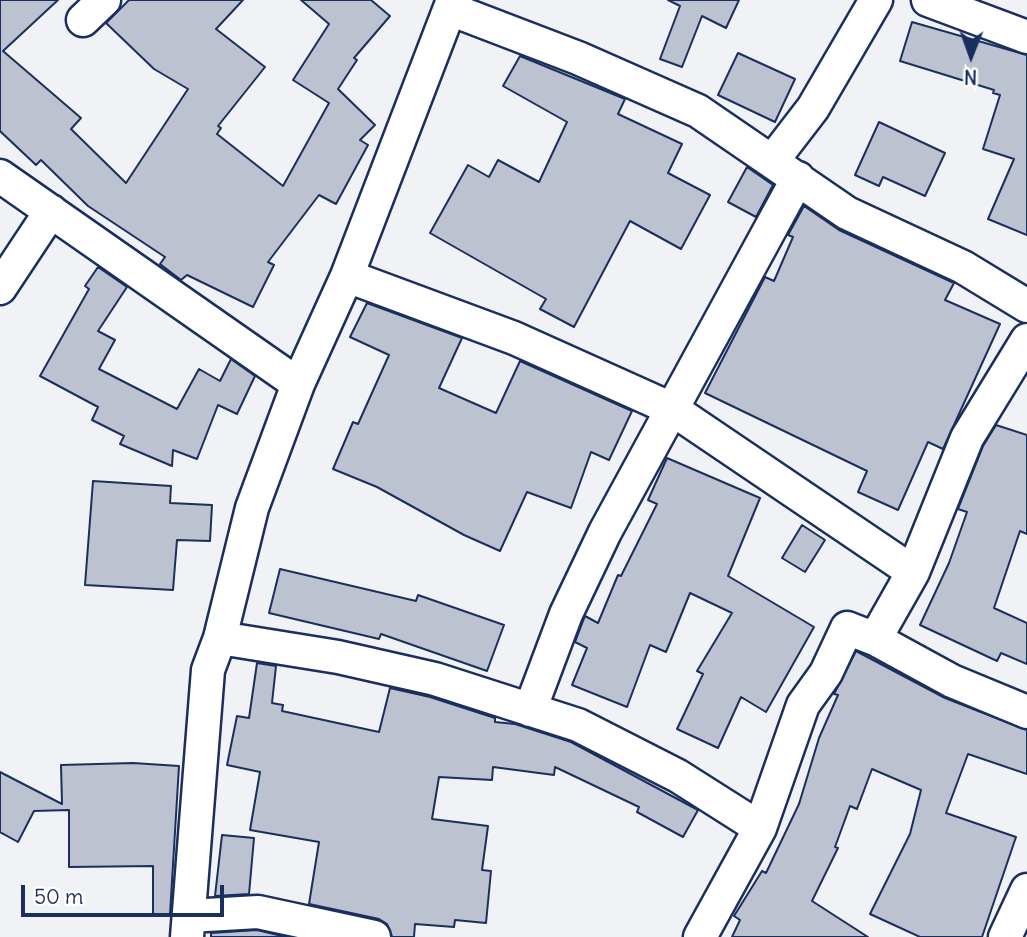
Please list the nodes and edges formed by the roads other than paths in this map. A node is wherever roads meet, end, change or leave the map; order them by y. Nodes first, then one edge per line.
1 (876, 0) edge
2 (928, 0) edge
3 (452, 4) edge
4 (1027, 37) edge
5 (786, 169) junction
6 (0, 176) edge
7 (51, 211) junction
8 (347, 276) junction
9 (0, 288) edge
10 (1027, 306) edge
11 (1027, 340) edge
12 (299, 384) junction
13 (673, 409) junction
14 (913, 572) junction
15 (220, 638) junction
16 (875, 639) junction
17 (530, 710) junction
18 (1027, 712) edge
19 (760, 828) junction
20 (1027, 890) edge
21 (188, 927) edge
22 (374, 937) edge
23 (700, 937) edge
24 (1005, 937) edge

1 - 5 street
2 - 4 street
3 - 5 street
3 - 8 street
5 - 10 street
5 - 13 street
6 - 7 street
7 - 9 street
7 - 12 street
8 - 12 street
8 - 13 street
11 - 14 street
12 - 15 street
13 - 14 street
13 - 17 street
14 - 16 street
15 - 17 street
15 - 21 street
16 - 18 street
16 - 19 street
17 - 19 street
19 - 23 street
20 - 24 street
21 - 22 street

